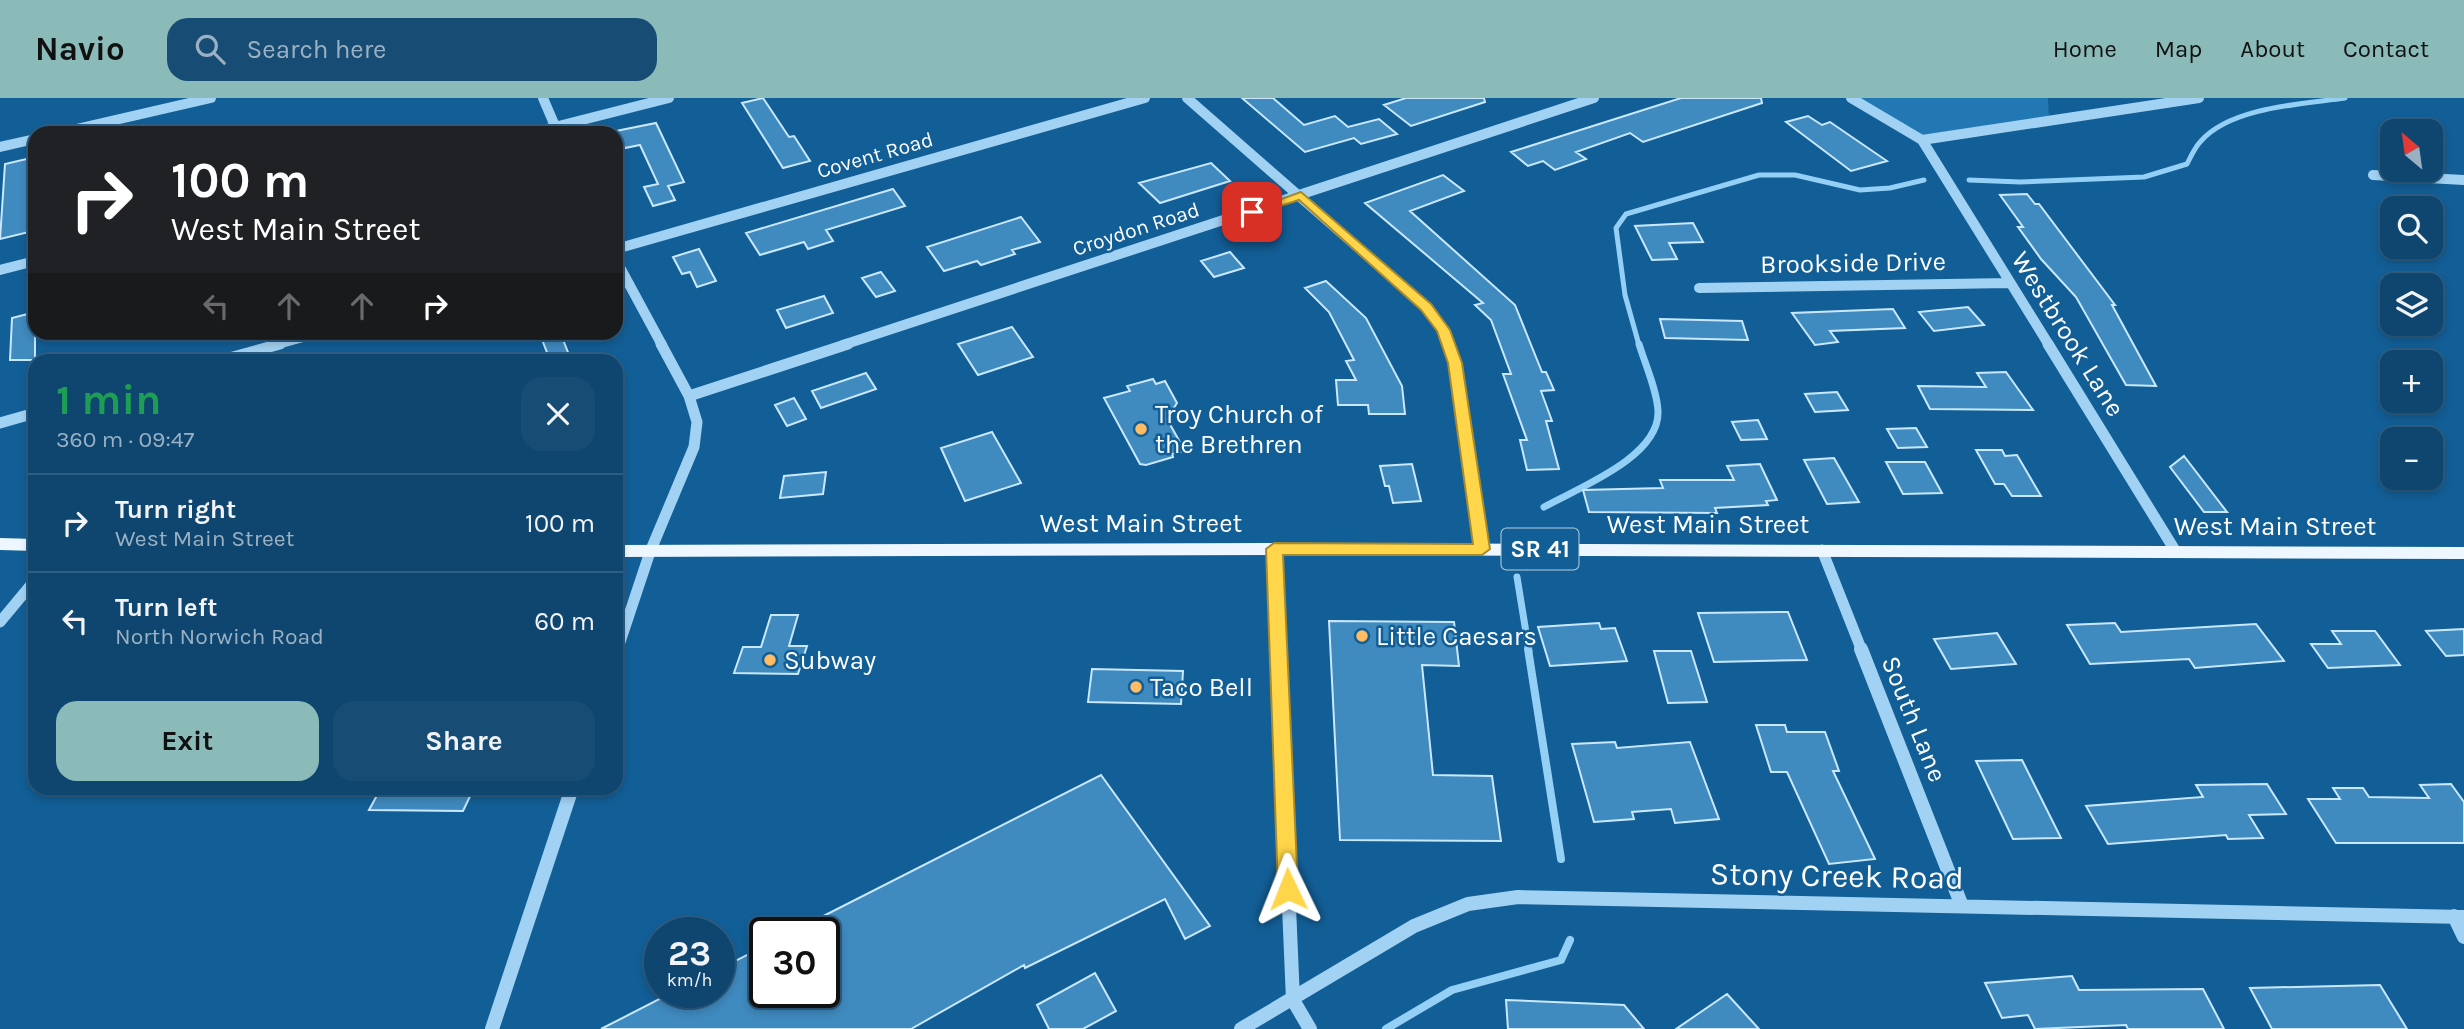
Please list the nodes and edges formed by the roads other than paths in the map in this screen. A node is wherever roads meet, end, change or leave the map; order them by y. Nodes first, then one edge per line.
1 (211, 98) edge
2 (543, 98) edge
3 (669, 98) edge
4 (1145, 98) edge
5 (1187, 98) edge
6 (1594, 98) edge
7 (1851, 98) edge
8 (2115, 98) edge
9 (2199, 98) edge
10 (2134, 108) junction
11 (89, 126) edge
12 (555, 126) edge
13 (571, 126) edge
14 (1922, 139) junction
15 (28, 141) edge
16 (0, 147) edge
17 (2373, 175) dead end
18 (2464, 180) edge
19 (1301, 196) junction
20 (623, 247) edge
21 (28, 263) edge
22 (0, 270) edge
23 (623, 273) edge
24 (2009, 283) junction
25 (1699, 288) dead end
26 (293, 340) edge
27 (243, 354) edge
28 (689, 396) junction
29 (28, 415) edge
30 (0, 423) edge
31 (0, 544) edge
32 (28, 545) edge
33 (1274, 549) junction
34 (1482, 549) junction
35 (1822, 550) junction
36 (623, 551) edge
37 (650, 552) junction
38 (2176, 552) junction
39 (2464, 552) edge
40 (28, 588) edge
41 (0, 622) edge
42 (623, 633) edge
43 (570, 795) edge
44 (1962, 906) junction
45 (2459, 916) edge
46 (2464, 937) edge
47 (1293, 1000) junction
48 (492, 1029) edge
49 (1241, 1029) edge
50 (1310, 1029) edge

1 - 11 street
2 - 12 street
3 - 13 street
4 - 20 street, Covent Road
5 - 19 street
6 - 19 street, Croydon Road
7 - 14 street
8 - 10 street
9 - 10 street
10 - 14 street
14 - 24 street, Westbrook Lane
15 - 16 street
17 - 18 street
19 - 28 street, Croydon Road
19 - 34 street
21 - 22 street
23 - 28 street
24 - 25 street, Brookside Drive
24 - 38 street, Westbrook Lane
26 - 27 street
28 - 37 street
29 - 30 street
31 - 32 main road
33 - 34 main road, West Main Street / SR 41
33 - 37 main road, West Main Street / SR 41
33 - 47 street
34 - 35 main road, West Main Street / SR 41
35 - 38 main road, West Main Street / SR 41
35 - 44 street, South Lane
36 - 37 main road, West Main Street / SR 41
37 - 42 street
38 - 39 main road, West Main Street / SR 41
40 - 41 street
43 - 48 street
44 - 45 street, Stony Creek Road
44 - 47 street, Stony Creek Road
45 - 46 street
47 - 49 street, Stony Creek Road
47 - 50 street

